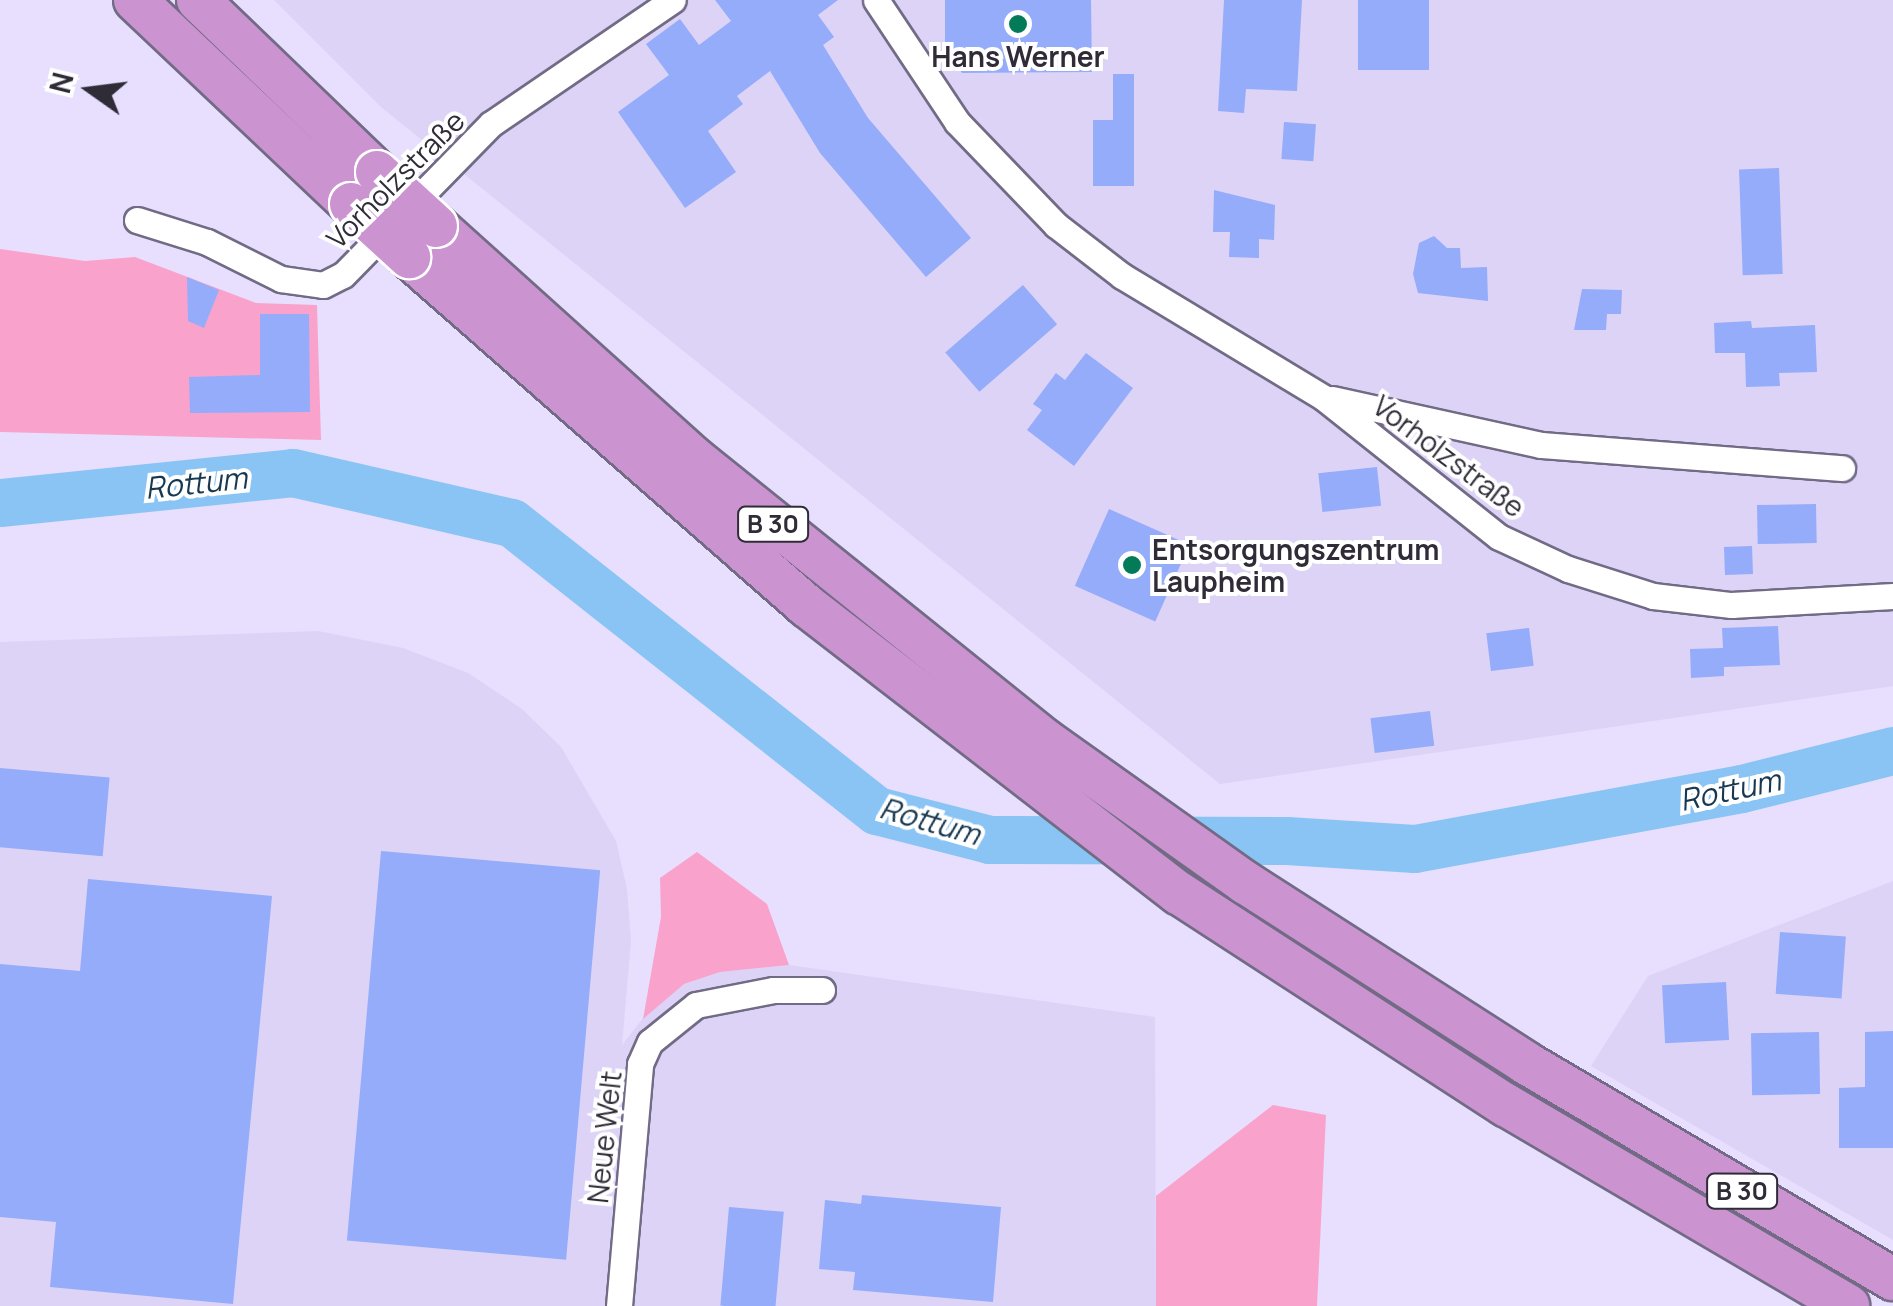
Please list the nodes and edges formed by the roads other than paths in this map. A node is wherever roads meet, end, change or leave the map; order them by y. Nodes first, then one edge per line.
1 (135, 0) edge
2 (198, 0) edge
3 (673, 0) edge
4 (876, 0) edge
5 (364, 188) junction
6 (137, 220) dead end
7 (422, 242) junction
8 (1324, 398) junction
9 (1842, 468) dead end
10 (1893, 596) edge
11 (822, 990) dead end
12 (1893, 1279) edge
13 (618, 1306) edge
14 (1848, 1306) edge

1 - 5 highway, B 30
2 - 5 highway, B 30
3 - 6 street, Vorholzstraße
4 - 8 street, Vorholzstraße
5 - 7 highway, B 30, bridge
7 - 12 highway, B 30
7 - 14 highway, B 30
8 - 9 street, Vorholzstraße
8 - 10 street, Vorholzstraße
11 - 13 street, Neue Welt

